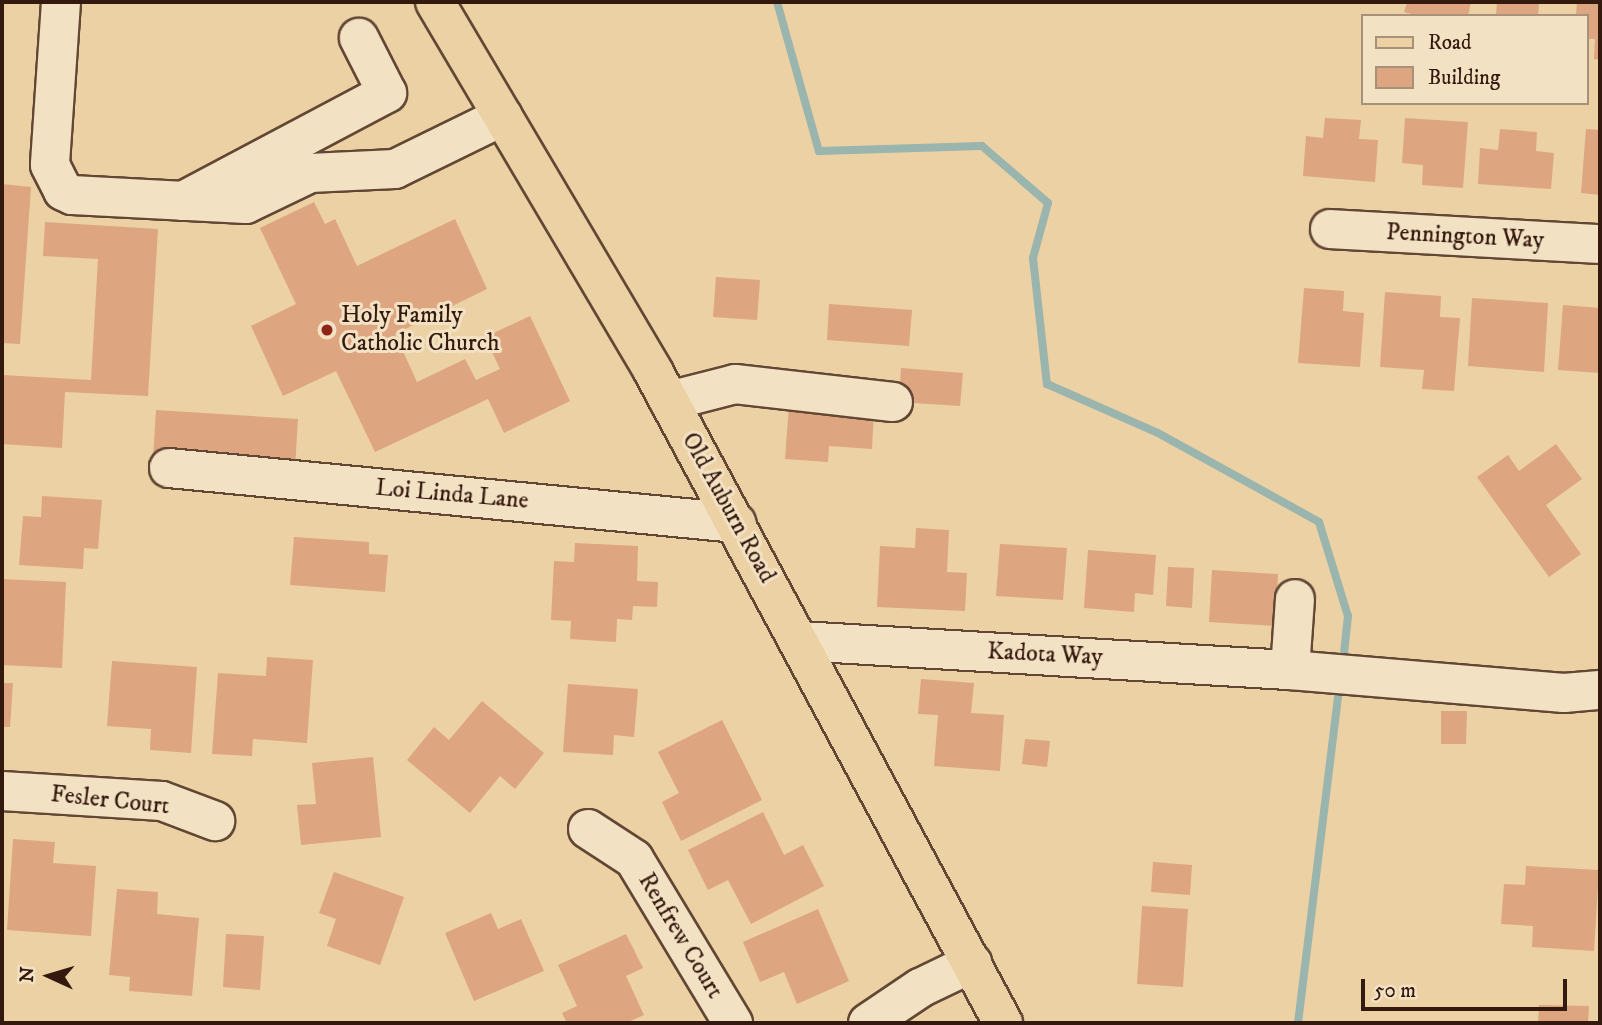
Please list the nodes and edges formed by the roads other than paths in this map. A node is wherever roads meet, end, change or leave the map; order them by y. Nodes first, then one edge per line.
1 (61, 2) edge
2 (435, 2) edge
3 (359, 38) dead end
4 (503, 116) junction
5 (183, 201) junction
6 (1330, 229) dead end
7 (1600, 244) edge
8 (669, 401) junction
9 (892, 401) dead end
10 (169, 468) dead end
11 (736, 523) junction
12 (1295, 598) dead end
13 (800, 641) junction
14 (1322, 673) junction
15 (1600, 690) edge
16 (2, 791) edge
17 (215, 821) dead end
18 (588, 829) dead end
19 (972, 963) junction
20 (733, 1023) edge
21 (868, 1023) edge
22 (1003, 1023) edge

1 - 5 street
2 - 4 main road, Old Auburn Road
3 - 5 street
4 - 5 street
4 - 8 main road, Old Auburn Road
6 - 7 street, Pennington Way
8 - 9 street
8 - 11 main road, Old Auburn Road
10 - 11 street, Loi Linda Lane
11 - 13 main road, Old Auburn Road
12 - 14 street
13 - 14 street, Kadota Way
13 - 19 main road, Old Auburn Road
14 - 15 street, Kadota Way
16 - 17 street, Fesler Court
18 - 20 street, Renfrew Court
19 - 21 street
19 - 22 main road, Old Auburn Road

